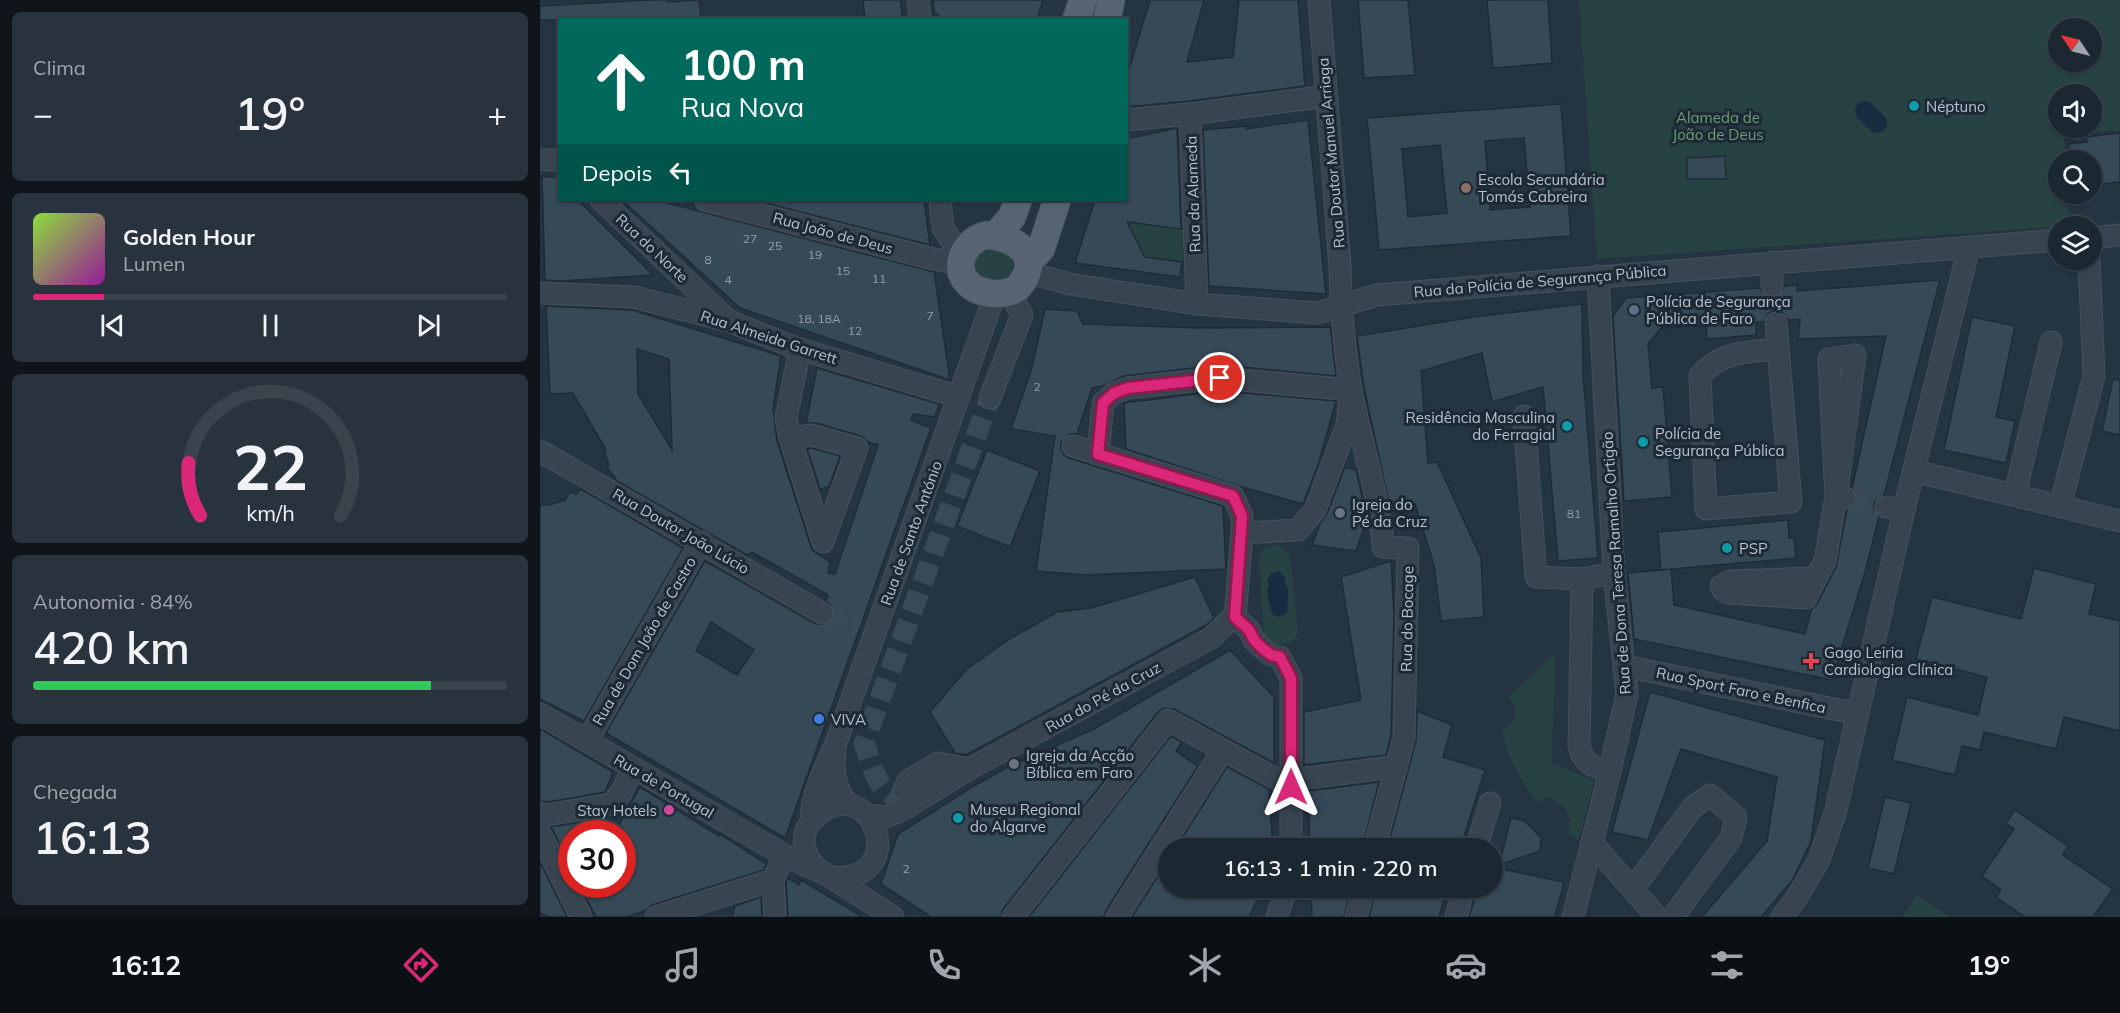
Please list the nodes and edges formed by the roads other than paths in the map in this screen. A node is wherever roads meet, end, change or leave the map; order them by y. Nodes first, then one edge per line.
1 (918, 0) edge
2 (1083, 0) edge
3 (1111, 0) edge
4 (1319, 0) edge
5 (920, 18) edge
6 (1077, 18) edge
7 (1107, 18) edge
8 (1327, 96) junction
9 (1190, 114) junction
10 (1128, 120) edge
11 (540, 159) edge
12 (558, 161) edge
13 (602, 201) edge
14 (709, 201) edge
15 (940, 201) edge
16 (1018, 201) edge
17 (1057, 201) edge
18 (2120, 235) edge
19 (995, 236) junction
20 (2102, 237) edge
21 (2048, 241) edge
22 (1969, 247) junction
23 (954, 260) junction
24 (1772, 262) junction
25 (2089, 270) edge
26 (1598, 276) junction
27 (1009, 283) junction
28 (1772, 285) tunnel mouth
29 (540, 293) edge
30 (1197, 304) junction
31 (1341, 305) junction
32 (729, 321) junction
33 (1776, 323) tunnel mouth
34 (2051, 342) dead end
35 (800, 349) junction
36 (1778, 349) junction
37 (1352, 390) junction
38 (959, 397) junction
39 (990, 398) tunnel mouth
40 (1524, 416) dead end
41 (790, 438) junction
42 (1073, 446) dead end
43 (540, 450) edge
44 (1098, 454) junction
45 (1912, 479) junction
46 (2015, 494) junction
47 (1841, 497) junction
48 (2060, 506) junction
49 (2120, 521) edge
50 (1242, 533) junction
51 (701, 542) junction
52 (1614, 573) junction
53 (1816, 578) dead end
54 (1582, 579) junction
55 (822, 613) tunnel mouth
56 (1235, 617) junction
57 (1624, 666) junction
58 (540, 714) edge
59 (1858, 714) junction
60 (587, 741) junction
61 (836, 743) junction
62 (1223, 750) junction
63 (633, 768) junction
64 (969, 770) junction
65 (1395, 770) junction
66 (1610, 771) junction
67 (1291, 783) junction
68 (904, 790) dead end
69 (1490, 803) dead end
70 (848, 805) junction
71 (540, 813) edge
72 (868, 815) junction
73 (811, 820) junction
74 (540, 833) edge
75 (1291, 838) edge
76 (1377, 838) edge
77 (1479, 838) edge
78 (1592, 843) junction
79 (785, 859) junction
80 (825, 874) junction
81 (773, 880) junction
82 (1633, 889) junction
83 (1283, 898) edge
84 (1361, 898) edge
85 (1461, 898) edge
86 (581, 917) edge
87 (656, 917) edge
88 (775, 917) edge
89 (893, 917) edge
90 (1013, 917) edge
91 (1117, 917) edge
92 (1277, 917) edge
93 (1356, 917) edge
94 (1455, 917) edge
95 (1573, 917) edge
96 (1657, 917) edge
97 (1673, 917) edge
98 (1782, 917) edge

1 - 5 street
2 - 6 main road
3 - 7 main road
4 - 8 street, Rua Doutor Manuel Arriaga
8 - 9 street, Rua da Alameda
8 - 31 street, Rua Doutor Manuel Arriaga
9 - 10 street
9 - 30 street, Rua da Alameda
11 - 12 street
13 - 32 street, Rua do Norte
14 - 23 street, Rua João de Deus
15 - 23 street
16 - 19 main road
17 - 27 main road
18 - 20 street
19 - 23 main road
19 - 27 main road
21 - 22 street, Rua da Polícia de Segurança Pública
22 - 24 street, Rua da Polícia de Segurança Pública
22 - 45 street
23 - 27 main road
24 - 26 street, Rua da Polícia de Segurança Pública
24 - 28 street
25 - 48 street
26 - 31 street, Rua da Polícia de Segurança Pública
26 - 52 street, Rua de Dona Teresa Ramalho Ortigão
27 - 30 street, Rua da Polícia de Segurança Pública
27 - 38 street, Rua de Santo António
27 - 39 street
29 - 32 street, Rua Almeida Garrett
30 - 31 street, Rua da Polícia de Segurança Pública
31 - 37 street, Rua do Bocage
32 - 35 street, Rua Almeida Garrett
33 - 36 street
34 - 46 street
35 - 38 street, Rua Almeida Garrett
35 - 41 street
36 - 36 street
37 - 44 street
37 - 50 street
37 - 65 street, Rua do Bocage
38 - 61 street, Rua de Santo António
40 - 54 street
41 - 41 street
42 - 44 street
43 - 51 street, Rua Doutor João Lúcio
44 - 50 street
45 - 46 street
45 - 59 street
46 - 48 street
47 - 47 street
47 - 53 street
48 - 49 street
50 - 56 street
51 - 55 street, Rua Doutor João Lúcio
51 - 60 street, Rua de Dom João de Castro
52 - 54 street
52 - 57 street, Rua de Dona Teresa Ramalho Ortigão
54 - 66 street
56 - 64 street, Rua do Pé da Cruz
56 - 67 street
57 - 59 street, Rua Sport Faro e Benfica
57 - 66 street, Rua de Dona Teresa Ramalho Ortigão
58 - 60 street, Rua de Portugal
59 - 98 street
60 - 63 street, Rua de Portugal
61 - 70 street
61 - 73 street
62 - 67 street
62 - 90 street
62 - 91 street
63 - 71 street
63 - 79 street, Rua de Portugal
64 - 68 street
64 - 72 street, Rua do Pé da Cruz
65 - 67 street
65 - 76 street, Rua do Bocage
66 - 78 street, Rua de Dona Teresa Ramalho Ortigão
67 - 75 street
69 - 77 street
70 - 72 street
70 - 73 street
72 - 80 street
73 - 80 street
74 - 86 street
78 - 82 street
78 - 95 street, Rua de Dona Teresa Ramalho Ortigão
79 - 80 street, Rua de Portugal
79 - 81 street
80 - 89 street, Rua de Portugal
81 - 87 street
81 - 88 street
82 - 96 street
82 - 97 street
83 - 92 street
84 - 93 street
85 - 94 street

